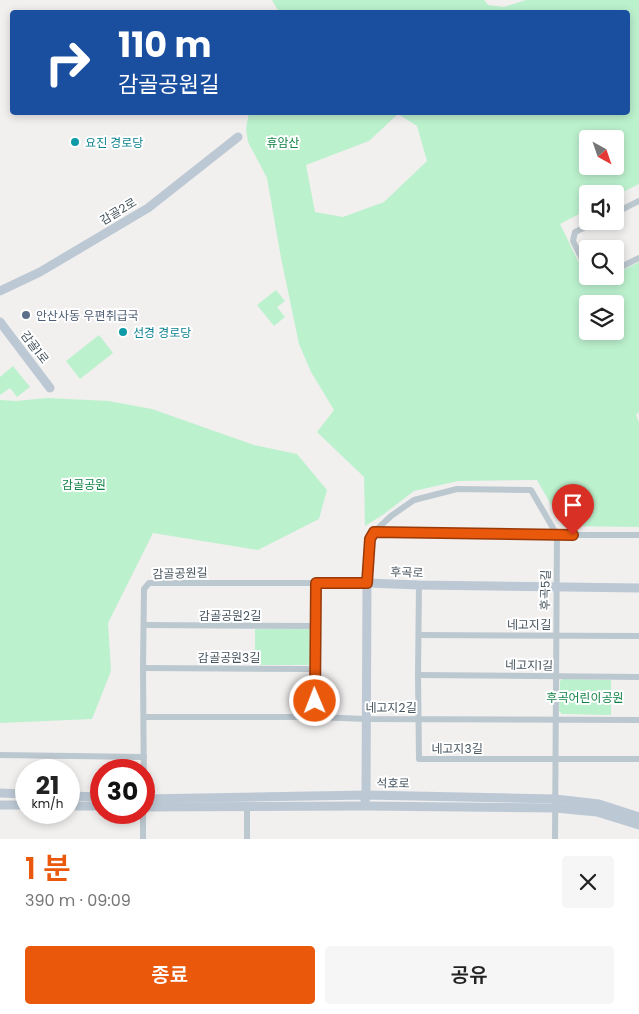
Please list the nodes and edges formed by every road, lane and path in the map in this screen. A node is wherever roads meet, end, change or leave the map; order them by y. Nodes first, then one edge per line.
1 (238, 137) dead end
2 (639, 201) edge
3 (624, 208) edge
4 (579, 230) edge
5 (579, 253) edge
6 (639, 258) edge
7 (624, 266) edge
8 (0, 291) edge
9 (0, 322) edge
10 (50, 388) dead end
11 (374, 532) junction
12 (557, 535) junction
13 (639, 535) edge
14 (316, 583) junction
15 (367, 583) junction
16 (419, 585) junction
17 (556, 587) junction
18 (639, 588) edge
19 (144, 625) junction
20 (316, 626) junction
21 (419, 635) junction
22 (555, 636) junction
23 (639, 636) edge
24 (143, 668) junction
25 (315, 669) junction
26 (418, 675) junction
27 (556, 677) junction
28 (639, 677) edge
29 (144, 717) junction
30 (316, 717) junction
31 (366, 718) junction
32 (418, 718) junction
33 (556, 720) junction
34 (639, 720) edge
35 (0, 756) edge
36 (144, 757) joint
37 (556, 759) junction
38 (639, 759) edge
39 (0, 793) edge
40 (15, 794) edge
41 (366, 795) junction
42 (155, 799) edge
43 (555, 804) junction
44 (0, 805) edge
45 (15, 805) edge
46 (155, 806) edge
47 (247, 806) junction
48 (364, 806) junction
49 (639, 817) edge
50 (143, 824) edge
51 (639, 825) edge
52 (143, 839) edge
53 (247, 839) edge
54 (555, 839) edge

1 - 8 main road, 감골2로
2 - 3 street
4 - 5 street
6 - 7 street
9 - 10 main road, 감골1로
11 - 12 street
11 - 12 street
11 - 15 street
12 - 13 street
12 - 17 street, 후곡5길
14 - 15 street, 감골공원길
14 - 19 street, 감골공원길
14 - 20 street
15 - 16 main road, 후곡로
15 - 31 main road
16 - 17 main road, 후곡로
16 - 21 street, 네고지3길
17 - 18 main road, 후곡로
17 - 22 street, 후곡5길
19 - 20 street, 감골공원2길
19 - 24 street, 감골공원길
20 - 25 street
21 - 22 street, 네고지길
21 - 26 street, 네고지3길
22 - 23 street, 네고지길
22 - 27 street, 후곡5길
24 - 25 street, 감골공원3길
24 - 29 street, 감골공원길
25 - 30 street
26 - 27 street, 네고지1길
26 - 32 street, 네고지3길
27 - 28 street, 네고지1길
27 - 33 street, 후곡5길
29 - 30 street, 네고지2길
29 - 36 street, 감골공원길
30 - 31 street, 네고지2길
31 - 32 street, 네고지2길
31 - 41 main road
32 - 33 street, 네고지2길
32 - 37 street, 네고지3길
33 - 34 street, 네고지2길
33 - 37 street, 후곡5길
35 - 36 street
37 - 38 street, 네고지3길
37 - 43 street, 후곡5길
39 - 40 main road
41 - 42 main road, 석호로
41 - 43 main road, 석호로
41 - 48 main road
43 - 48 main road, 석호로
43 - 49 main road, 석호로
43 - 51 main road, 석호로
43 - 54 street, 후곡5길
44 - 45 main road
46 - 47 main road, 석호로
47 - 48 main road, 석호로
47 - 53 street
50 - 52 street

